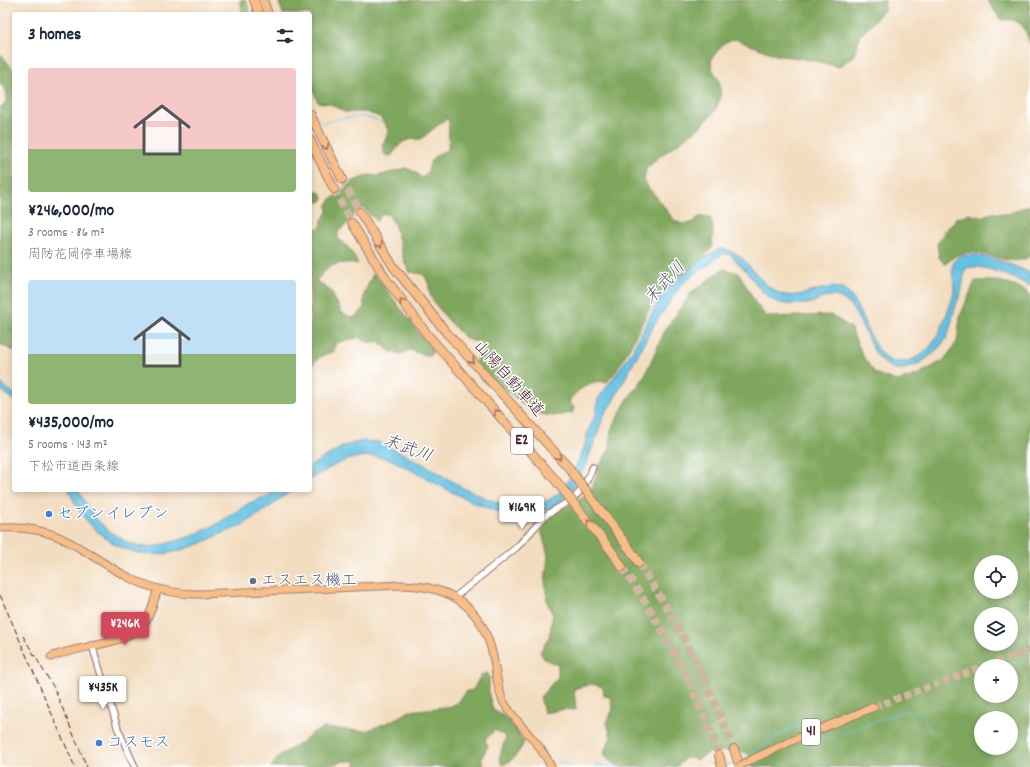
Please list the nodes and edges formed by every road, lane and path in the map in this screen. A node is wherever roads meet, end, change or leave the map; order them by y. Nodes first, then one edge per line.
1 (254, 0) edge
2 (263, 0) edge
3 (258, 12) edge
4 (267, 12) edge
5 (312, 118) edge
6 (312, 144) edge
7 (342, 179) tunnel mouth
8 (334, 189) tunnel mouth
9 (360, 212) tunnel mouth
10 (352, 223) tunnel mouth
11 (593, 467) dead end
12 (0, 528) edge
13 (639, 563) tunnel mouth
14 (622, 567) tunnel mouth
15 (158, 589) junction
16 (455, 597) junction
17 (92, 645) junction
18 (51, 657) dead end
19 (874, 707) tunnel mouth
20 (734, 749) tunnel mouth
21 (719, 755) tunnel mouth
22 (135, 767) edge
23 (551, 767) edge
24 (722, 767) edge
25 (739, 767) edge

1 - 3 highway
2 - 4 highway
5 -> 7 highway
6 - 8 highway
9 -> 13 highway, 山陽自動車道 / E2, bridge
14 -> 10 highway, 山陽自動車道 / E2, bridge
11 - 16 street
12 - 15 main road
15 - 16 main road
15 - 17 main road
16 - 23 main road
17 - 18 main road
17 - 22 street
19 - 25 main road, 41, bridge
20 - 25 highway
21 - 24 highway

